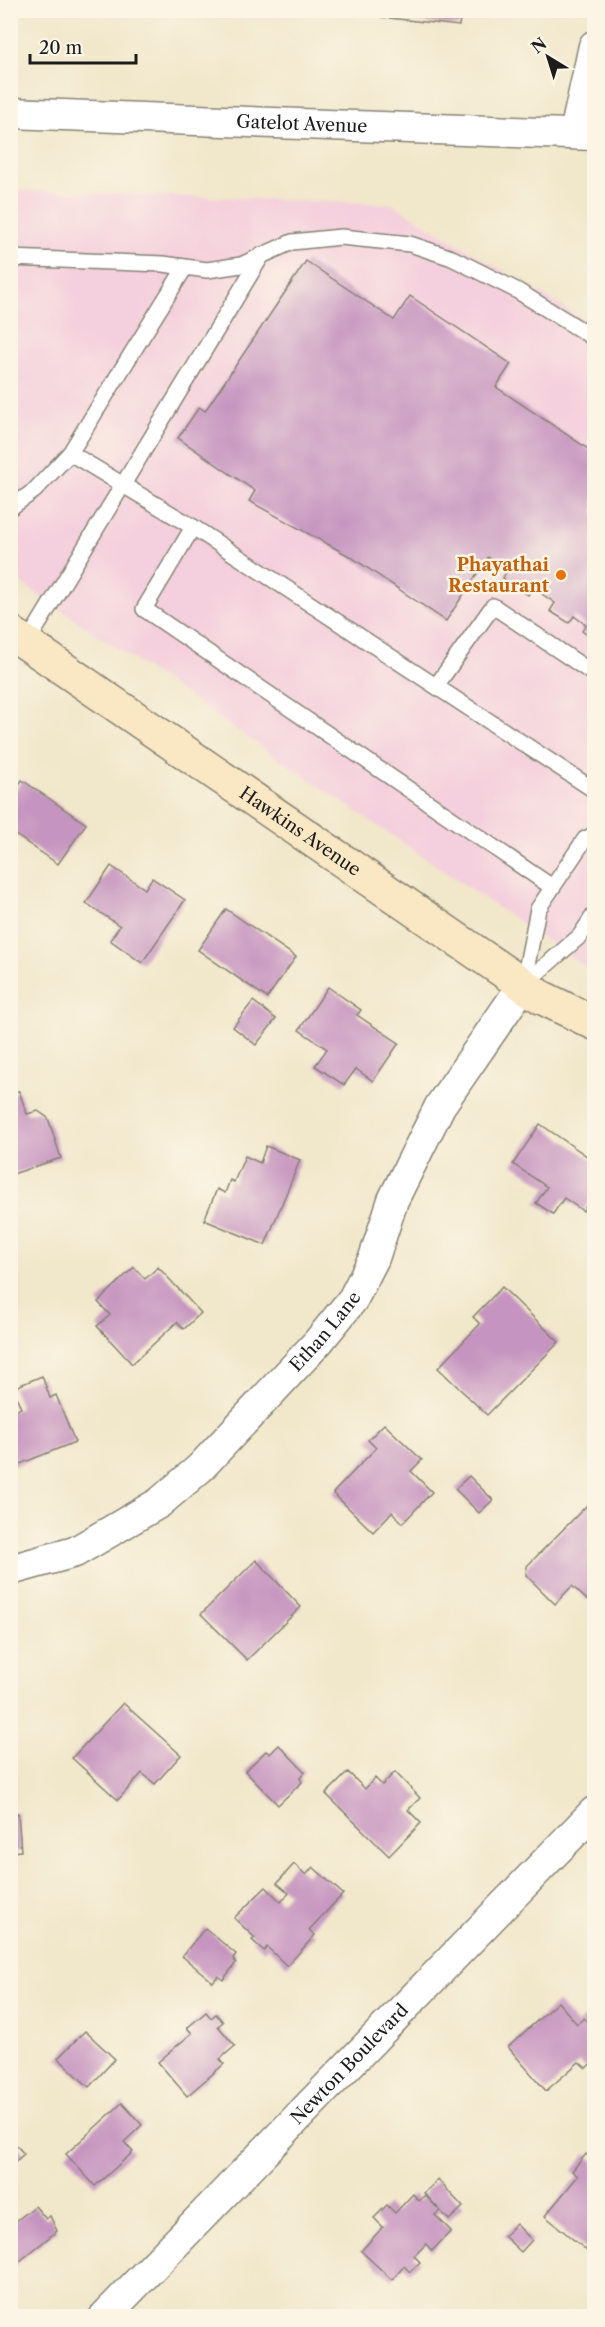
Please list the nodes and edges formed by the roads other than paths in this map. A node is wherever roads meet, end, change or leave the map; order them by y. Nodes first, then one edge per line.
1 (594, 46) edge
2 (10, 113) edge
3 (585, 134) edge
4 (262, 255) junction
5 (10, 258) edge
6 (184, 269) junction
7 (594, 338) edge
8 (70, 453) junction
9 (122, 485) junction
10 (10, 508) edge
11 (193, 527) junction
12 (19, 638) edge
13 (594, 674) edge
14 (436, 686) junction
15 (594, 790) edge
16 (594, 835) edge
17 (552, 887) junction
18 (594, 915) edge
19 (524, 985) junction
20 (594, 1023) edge
21 (10, 1570) edge
22 (594, 1812) edge
23 (105, 2316) edge

1 - 3 street
2 - 3 street, Gatelot Avenue
4 - 6 lane
4 - 7 lane
4 - 9 lane
5 - 6 lane
6 - 8 lane
8 - 9 lane
8 - 10 lane
9 - 11 lane
9 - 12 lane
11 - 14 lane
11 - 17 lane
12 - 19 street, Hawkins Avenue
13 - 14 lane
14 - 15 lane
16 - 17 lane
17 - 19 lane
18 - 19 lane
19 - 20 street, Hawkins Avenue
19 - 21 street, Ethan Lane
22 - 23 street, Newton Boulevard

